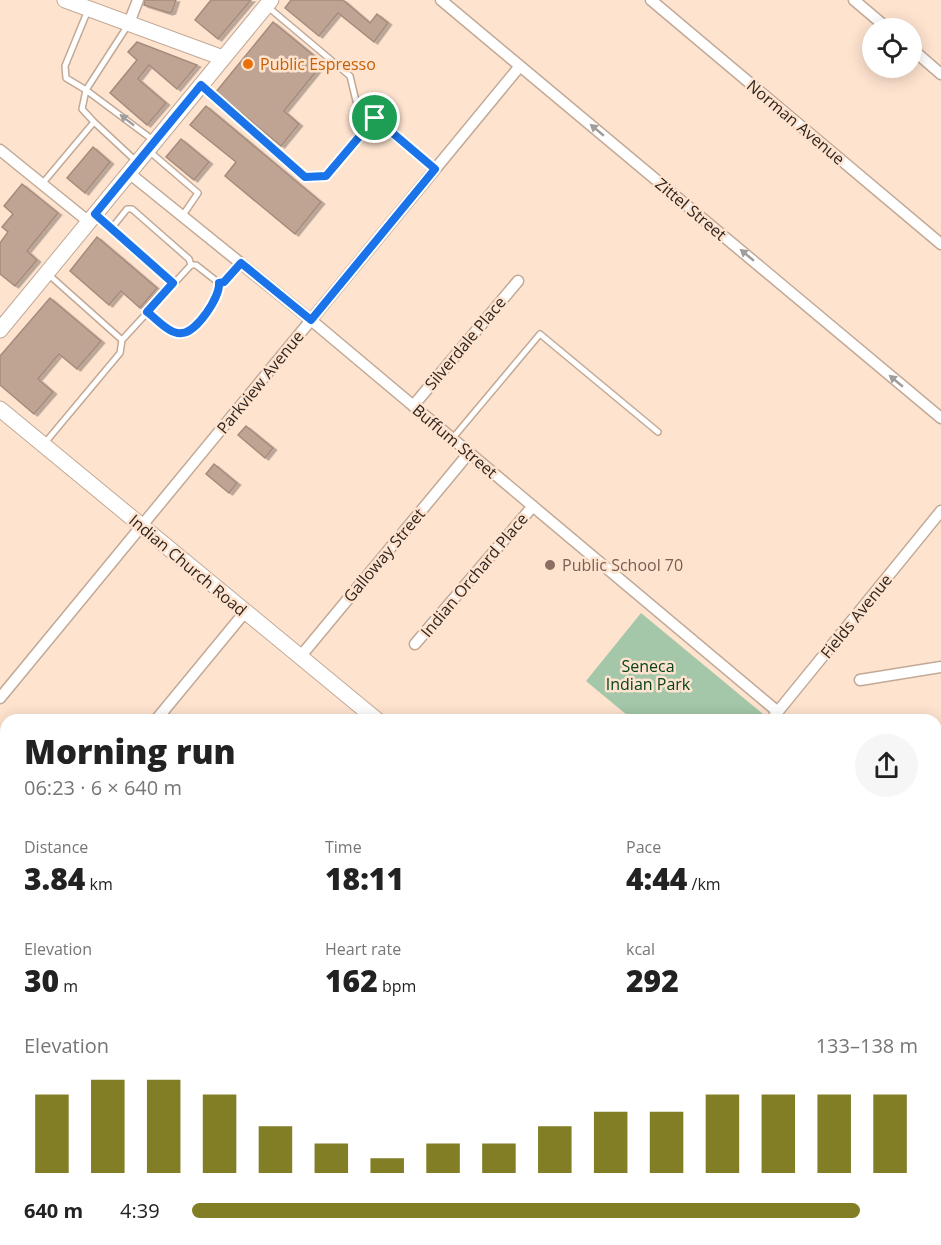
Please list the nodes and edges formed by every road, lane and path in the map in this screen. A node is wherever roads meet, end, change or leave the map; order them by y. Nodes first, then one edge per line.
1 (65, 0) edge
2 (138, 0) edge
3 (441, 0) edge
4 (651, 0) edge
5 (854, 0) edge
6 (269, 3) edge
7 (89, 9) junction
8 (875, 18) edge
9 (129, 23) junction
10 (223, 58) junction
11 (922, 58) edge
12 (520, 66) junction
13 (941, 74) edge
14 (201, 85) junction
15 (86, 90) junction
16 (375, 118) junction
17 (94, 122) junction
18 (151, 146) junction
19 (0, 150) edge
20 (133, 167) junction
21 (435, 169) junction
22 (42, 184) junction
23 (182, 216) junction
24 (92, 218) junction
25 (111, 229) junction
26 (941, 244) edge
27 (241, 263) junction
28 (191, 265) junction
29 (47, 273) junction
30 (518, 281) dead end
31 (173, 283) junction
32 (219, 283) junction
33 (147, 312) junction
34 (311, 320) junction
35 (3, 321) edge
36 (122, 340) junction
37 (413, 406) junction
38 (0, 409) edge
39 (941, 418) edge
40 (658, 432) dead end
41 (453, 439) junction
42 (43, 445) junction
43 (469, 453) junction
44 (532, 506) junction
45 (941, 511) edge
46 (142, 527) junction
47 (245, 612) junction
48 (415, 644) dead end
49 (300, 657) junction
50 (941, 667) edge
51 (860, 680) dead end
52 (0, 698) edge
53 (161, 714) edge
54 (370, 714) edge
55 (773, 714) edge
56 (777, 714) edge

1 - 7 street
2 - 9 street
3 - 12 street, Zittel Street
4 - 26 street, Norman Avenue
5 - 8 street
6 - 10 street
6 - 16 lane
7 - 9 street
7 - 15 lane
9 - 10 street
9 - 15 lane
10 - 14 street
11 - 13 street
12 - 21 street, Parkview Avenue
39 -> 12 street, Zittel Street
14 - 16 lane
14 - 18 street
15 - 17 lane
18 -> 15 lane
16 - 21 lane
17 - 20 lane
17 - 22 lane
18 - 20 street
18 - 23 lane
19 - 22 street
20 - 23 street, Buffum Street
20 - 24 street
21 - 34 street, Parkview Avenue
22 - 24 street
23 - 27 street, Buffum Street
24 - 25 lane
24 - 29 street
25 - 28 lane
25 - 31 lane
27 - 32 lane
27 - 34 street, Buffum Street
28 - 31 lane
28 - 32 lane
29 - 35 street
29 - 36 lane
30 - 37 street, Silverdale Place
31 - 33 lane
32 - 33 lane
33 - 36 lane
34 - 37 street, Buffum Street
34 - 46 street, Parkview Avenue
36 - 42 lane
37 - 41 street, Buffum Street
38 - 42 street, Indian Church Road
40 - 41 lane
41 - 43 street, Buffum Street
42 - 46 street, Indian Church Road
43 - 44 street, Buffum Street
43 - 49 street, Galloway Street
44 - 48 street, Indian Orchard Place
44 - 55 street, Buffum Street
45 - 56 street, Fields Avenue
46 - 47 street, Indian Church Road
46 - 52 street, Parkview Avenue
47 - 49 street, Indian Church Road
47 - 53 street
49 - 54 street, Indian Church Road
50 - 51 street

